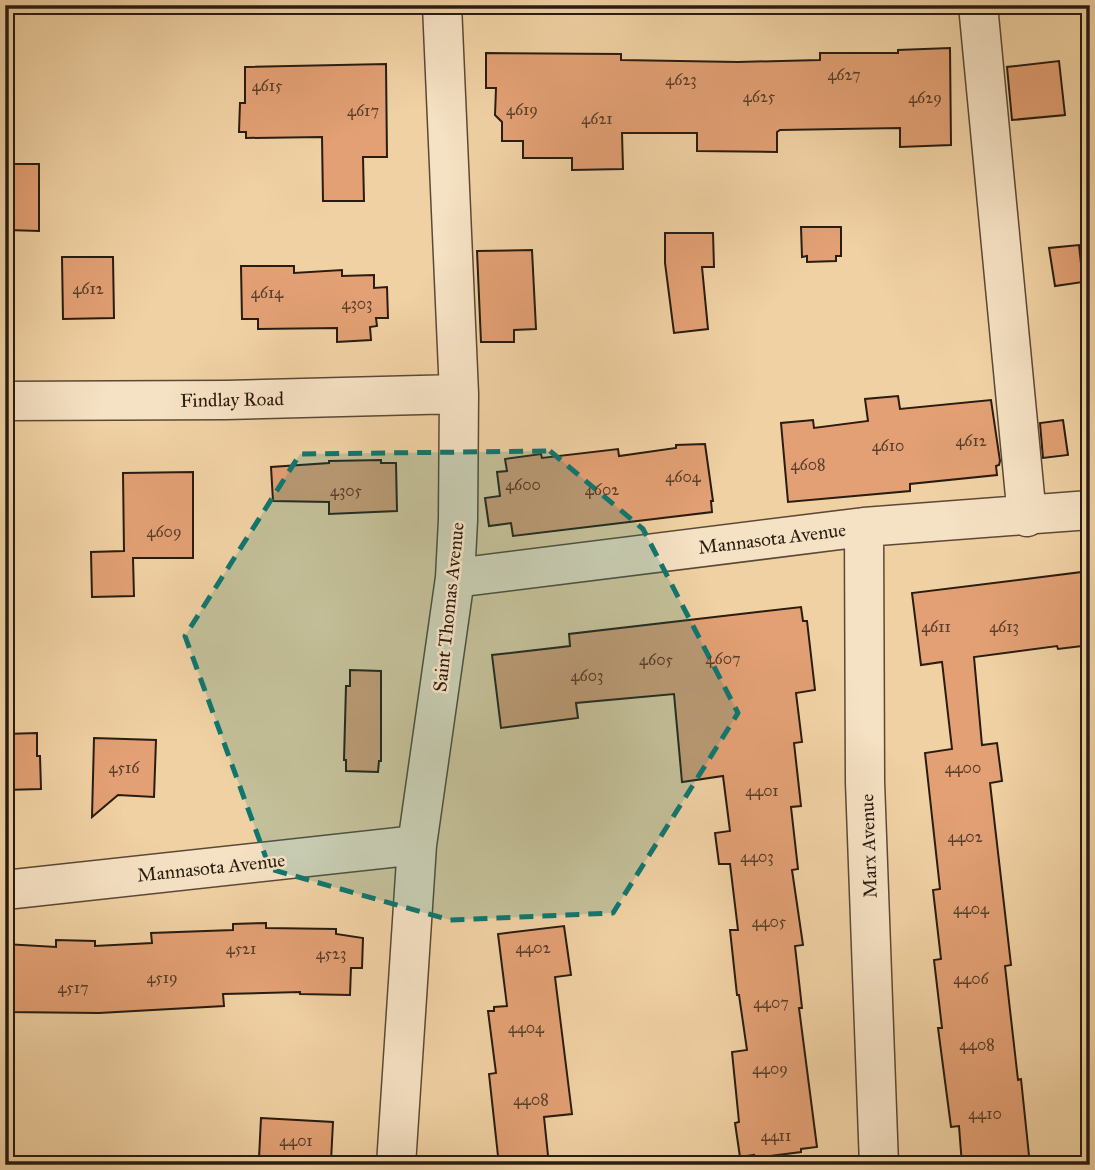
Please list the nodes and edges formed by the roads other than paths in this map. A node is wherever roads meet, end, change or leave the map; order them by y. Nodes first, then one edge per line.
1 (442, 5) edge
2 (978, 5) edge
3 (460, 394) junction
4 (5, 401) edge
5 (1090, 510) edge
6 (1027, 517) junction
7 (864, 527) junction
8 (454, 578) junction
9 (417, 845) junction
10 (5, 890) edge
11 (396, 1165) edge
12 (879, 1165) edge

1 - 3 street, Saint Thomas Avenue
2 - 6 street
3 - 4 street, Findlay Road
3 - 8 street, Saint Thomas Avenue
5 - 6 street, Mannasota Avenue
6 - 7 street, Mannasota Avenue
7 - 8 street, Mannasota Avenue
7 - 12 street, Marx Avenue
8 - 9 street, Saint Thomas Avenue
9 - 10 street, Mannasota Avenue
9 - 11 street, Saint Thomas Avenue

